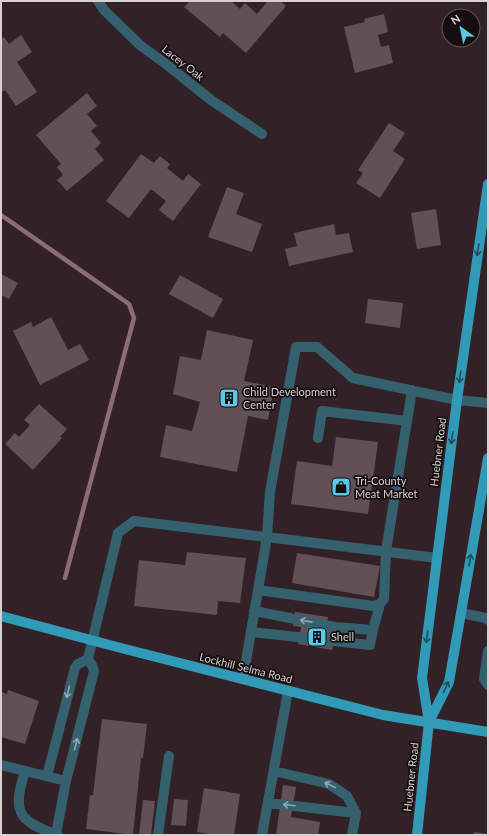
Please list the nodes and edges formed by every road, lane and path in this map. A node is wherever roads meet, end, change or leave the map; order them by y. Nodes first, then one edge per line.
1 (98, 1) edge
2 (262, 134) dead end
3 (488, 184) edge
4 (412, 390) junction
5 (457, 400) junction
6 (488, 404) edge
7 (407, 421) junction
8 (318, 438) dead end
9 (488, 458) edge
10 (267, 537) junction
11 (386, 551) junction
12 (437, 558) junction
13 (258, 590) junction
14 (380, 604) junction
15 (254, 611) junction
16 (461, 613) junction
17 (1, 616) edge
18 (488, 620) edge
19 (373, 630) junction
20 (251, 632) junction
21 (93, 640) junction
22 (488, 652) edge
23 (88, 659) junction
24 (243, 680) junction
25 (488, 685) edge
26 (288, 691) junction
27 (429, 722) junction
28 (488, 731) edge
29 (169, 756) dead end
30 (1, 765) edge
31 (25, 771) junction
32 (274, 771) junction
33 (47, 776) junction
34 (66, 781) junction
35 (268, 803) junction
36 (356, 813) junction
37 (57, 834) edge
38 (158, 835) edge
39 (262, 835) edge
40 (352, 835) edge
41 (417, 835) edge

1 - 2 street, Lacey Oak
3 -> 5 main road, Huebner Road
4 - 5 street
4 - 7 street
4 - 10 street
5 - 6 street
5 -> 12 main road, Huebner Road
7 - 8 street
7 - 11 street
16 -> 9 main road, Huebner Road
10 - 11 street
10 - 13 street
10 - 21 street
11 - 12 street
11 - 14 street
12 -> 27 main road, Huebner Road
13 - 14 street
13 - 15 street
14 - 19 street
19 -> 15 street
15 - 20 street
16 - 18 street
27 -> 16 main road, Huebner Road
17 - 21 main road, Lockhill Selma Road
19 - 20 street
20 - 24 street
21 - 23 street
21 - 24 main road, Lockhill Selma Road
22 - 25 street
23 -> 33 street
34 -> 23 street
24 - 26 main road, Lockhill Selma Road
26 - 27 main road, Lockhill Selma Road
26 - 32 street
27 - 28 main road, Lockhill Selma Road
27 - 41 main road, Huebner Road
29 - 38 street
30 - 31 street
31 - 33 street
31 - 37 street
32 - 35 street
36 -> 32 street
33 - 34 street
34 - 37 street
36 -> 35 street
35 - 39 street
36 - 40 street

